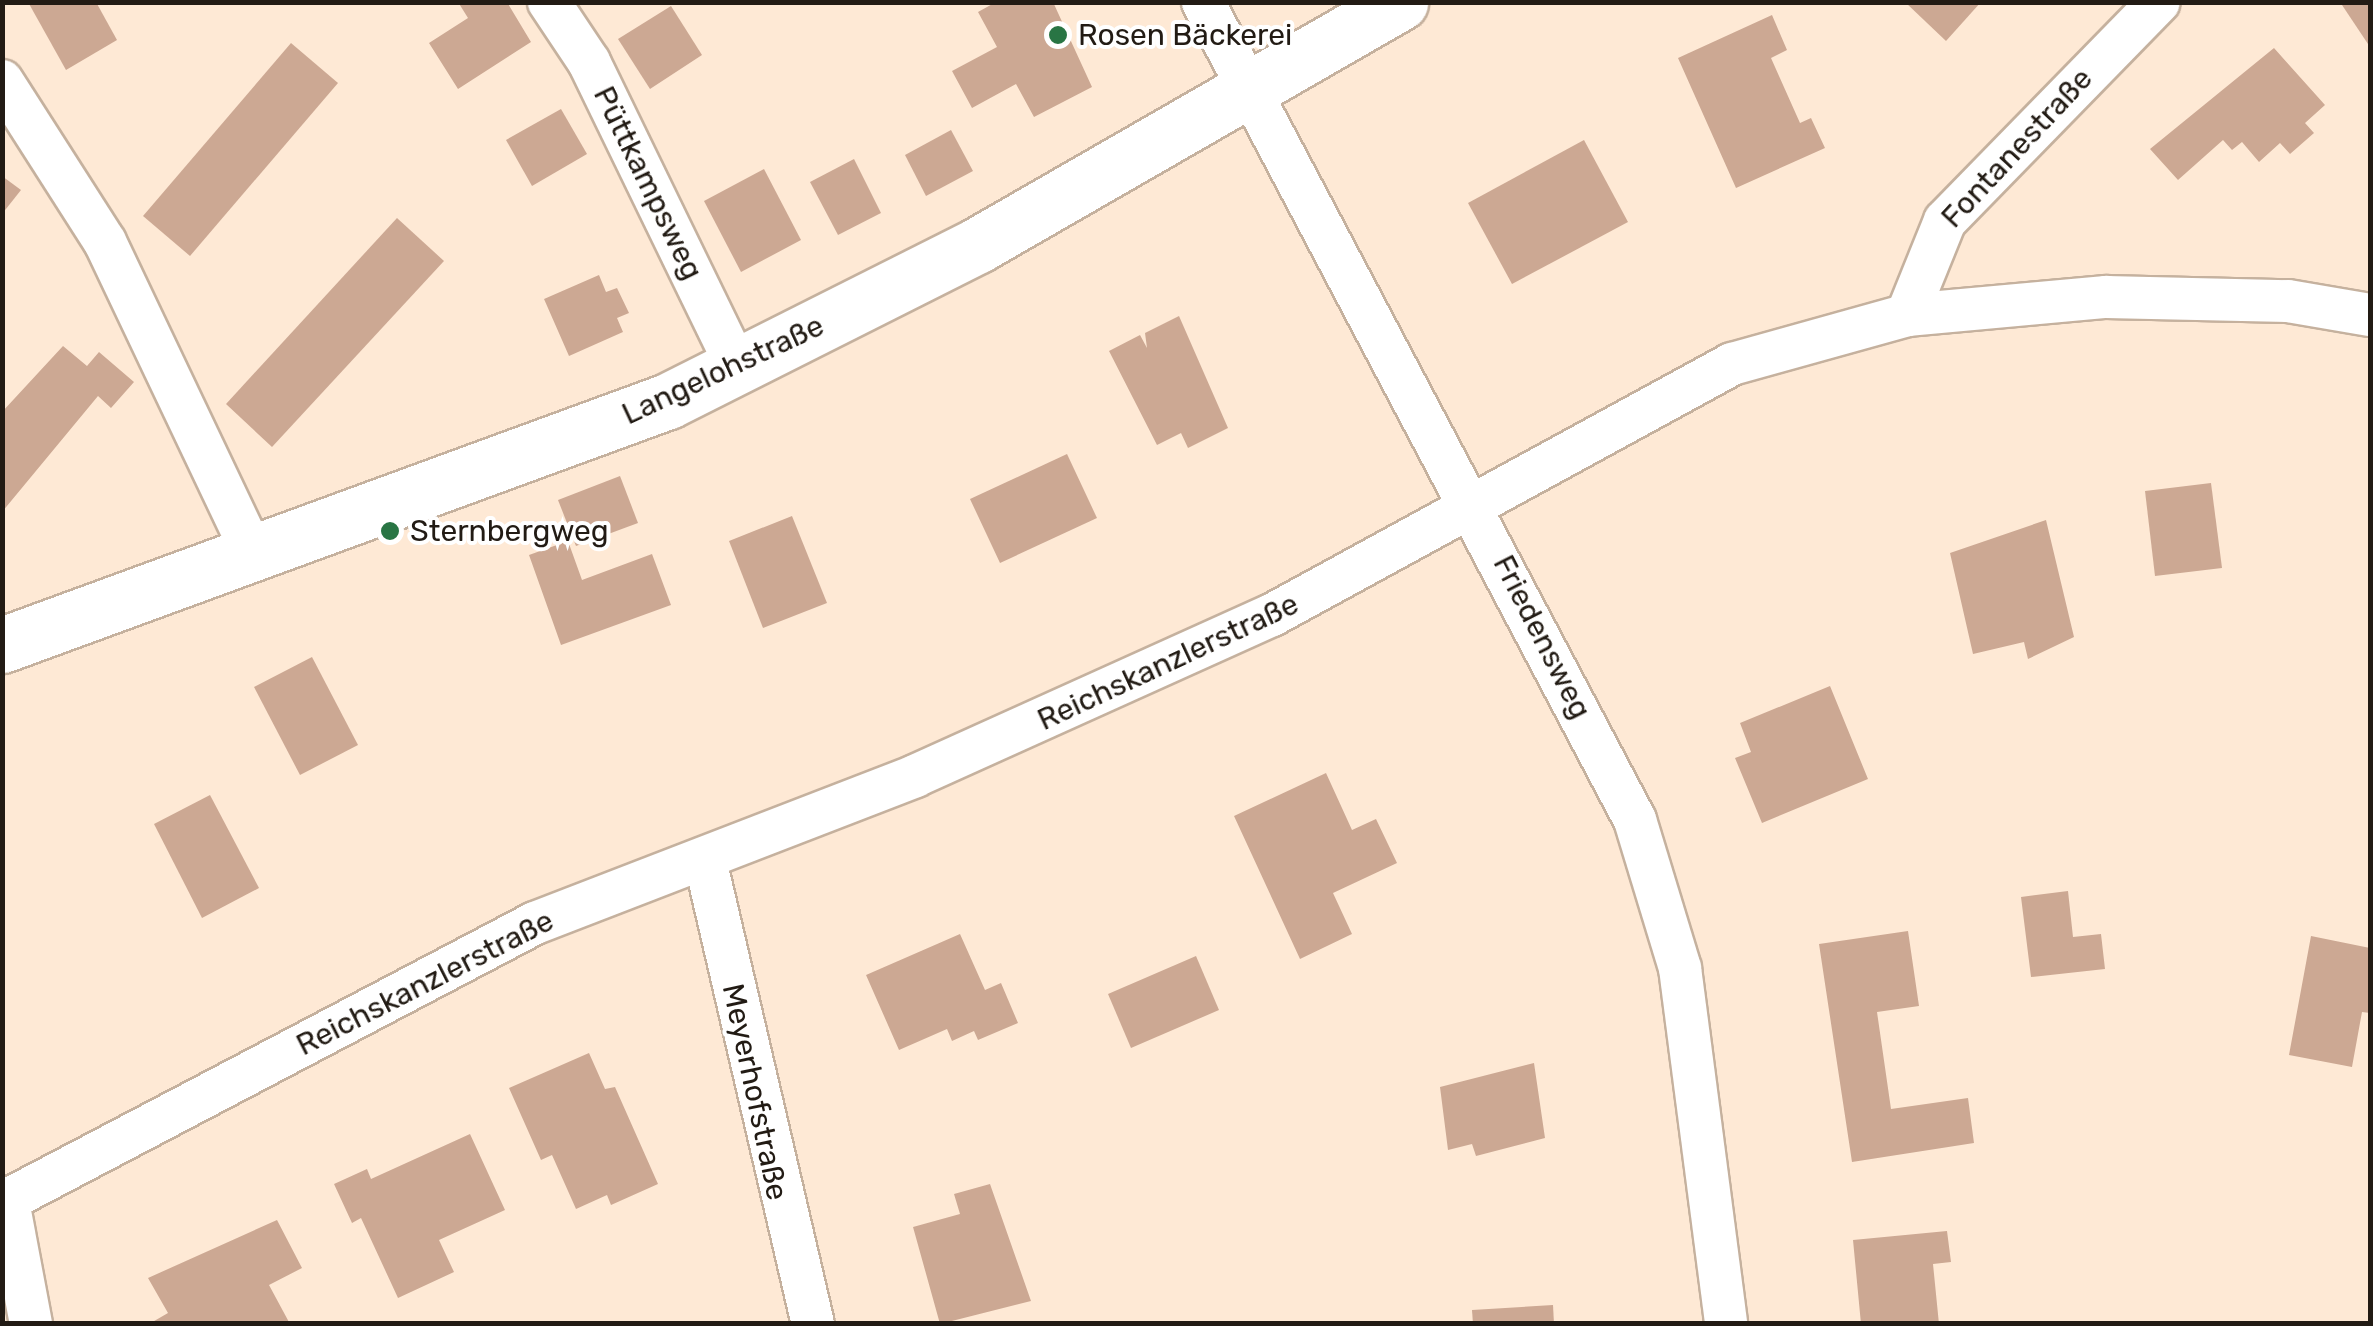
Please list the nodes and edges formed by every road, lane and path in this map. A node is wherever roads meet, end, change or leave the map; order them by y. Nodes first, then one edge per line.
1 (549, 2) edge
2 (1203, 2) edge
3 (1400, 2) edge
4 (2159, 2) edge
5 (2, 81) edge
6 (1247, 90) junction
7 (1907, 314) junction
8 (2370, 315) edge
9 (738, 368) junction
10 (1476, 508) junction
11 (251, 549) junction
12 (2, 645) edge
13 (705, 860) junction
14 (5, 1202) edge
15 (32, 1324) edge
16 (812, 1324) edge
17 (1726, 1324) edge

1 - 9 street, Püttkampsweg
2 - 6 street, Friedensweg
3 - 6 street, Langelohstraße
4 - 7 street, Fontanestraße
5 - 11 street
6 - 9 street, Langelohstraße
6 - 10 street, Friedensweg
7 - 8 street, Reichskanzlerstraße
7 - 10 street, Reichskanzlerstraße
9 - 11 street, Langelohstraße
10 - 13 street, Reichskanzlerstraße
10 - 17 street, Friedensweg
11 - 12 street, Langelohstraße
13 - 14 street, Reichskanzlerstraße
13 - 16 street, Meyerhofstraße
14 - 15 street

